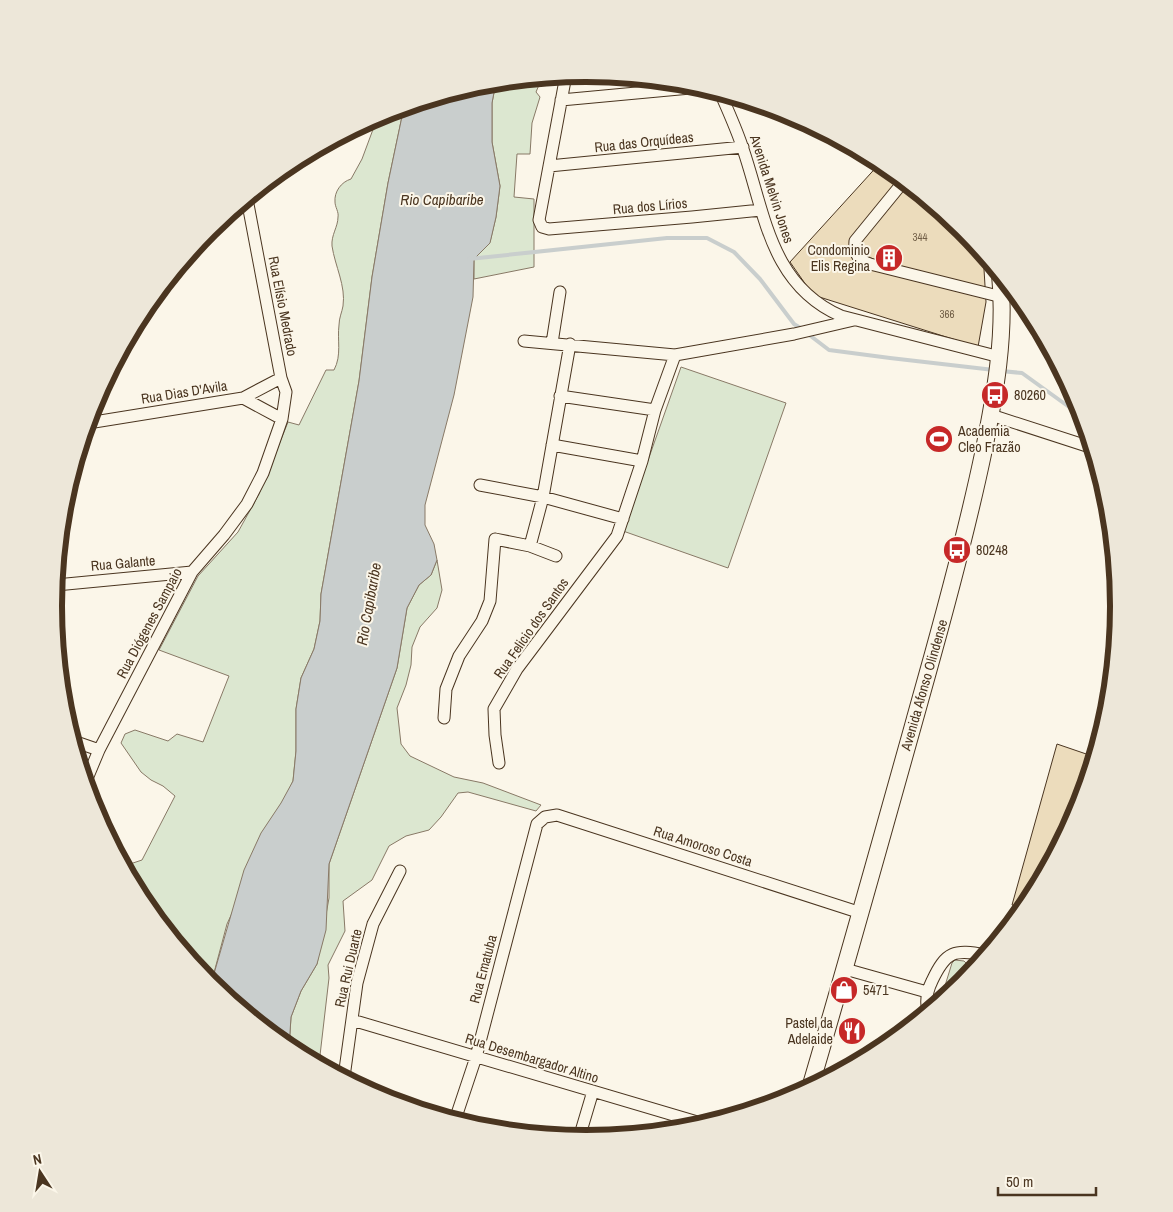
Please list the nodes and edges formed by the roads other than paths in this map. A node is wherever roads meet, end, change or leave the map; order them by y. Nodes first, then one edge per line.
1 (564, 83) edge
2 (675, 89) edge
3 (561, 100) junction
4 (724, 100) edge
5 (743, 147) junction
6 (549, 166) junction
7 (900, 186) edge
8 (248, 206) edge
9 (761, 210) junction
10 (1001, 286) edge
11 (560, 292) dead end
12 (1002, 296) junction
13 (854, 320) junction
14 (524, 341) dead end
15 (552, 343) junction
16 (570, 344) junction
17 (675, 355) junction
18 (1000, 360) junction
19 (281, 378) junction
20 (560, 396) junction
21 (243, 398) junction
22 (655, 410) junction
23 (991, 415) junction
24 (282, 418) junction
25 (96, 422) edge
26 (552, 445) junction
27 (1085, 446) edge
28 (642, 462) junction
29 (480, 485) dead end
30 (543, 497) junction
31 (623, 519) junction
32 (530, 546) junction
33 (556, 556) dead end
34 (192, 572) junction
35 (63, 584) edge
36 (444, 718) dead end
37 (80, 744) edge
38 (99, 750) junction
39 (499, 763) dead end
40 (90, 773) edge
41 (537, 824) joint
42 (400, 870) dead end
43 (861, 913) junction
44 (978, 954) edge
45 (846, 969) junction
46 (927, 992) junction
47 (928, 1004) edge
48 (352, 1020) junction
49 (476, 1057) junction
50 (345, 1071) edge
51 (813, 1078) edge
52 (593, 1091) junction
53 (457, 1113) edge
54 (690, 1120) edge
55 (581, 1130) edge

1 - 3 street
2 - 3 street
3 - 6 street
4 - 5 street, Avenida Melvin Jones
5 - 6 street, Rua das Orquídeas
5 - 9 street, Avenida Melvin Jones
6 - 9 street, Rua dos Lírios
7 - 12 street
8 - 19 street, Rua Elísio Medrado
9 - 13 street, Avenida Melvin Jones
10 - 12 main road, Avenida Afonso Olindense
11 - 15 street
12 - 18 main road, Avenida Afonso Olindense
13 - 17 street
13 - 18 street, Avenida Melvin Jones
14 - 15 street
15 - 16 street
16 - 17 street
16 - 20 street
17 - 22 street, Rua Felicio dos Santos
18 - 23 main road, Avenida Afonso Olindense
19 - 21 street, Rua Dias D'Avila
19 - 24 street, Rua Elísio Medrado
20 - 22 street
20 - 26 street
21 - 24 street
21 - 25 street, Rua Dias D'Avila
22 - 28 street, Rua Felicio dos Santos
23 - 27 street
23 - 43 main road, Avenida Afonso Olindense
24 - 34 street, Rua Diógenes Sampaio
26 - 28 street
26 - 30 street
28 - 31 street, Rua Felicio dos Santos
29 - 30 street
30 - 31 street
30 - 32 street
31 - 39 street, Rua Felicio dos Santos
32 - 33 street, Rua Felicio dos Santos
32 - 36 street, Rua Felicio dos Santos
34 - 35 street, Rua Galante
34 - 38 street, Rua Diógenes Sampaio
37 - 38 street
38 - 40 street, Rua Diógenes Sampaio
41 - 43 street, Rua Amoroso Costa
41 - 49 street, Rua Ematuba
42 - 48 street, Rua Rui Duarte
43 - 45 main road, Avenida Afonso Olindense
44 - 46 street
45 - 46 street
45 - 51 main road, Avenida Afonso Olindense
46 - 47 street
48 - 49 street, Rua Desembargador Altino
48 - 50 street, Rua Rui Duarte
49 - 52 street, Rua Desembargador Altino
49 - 53 street, Rua Ematuba
52 - 54 street, Rua Desembargador Altino
52 - 55 street

